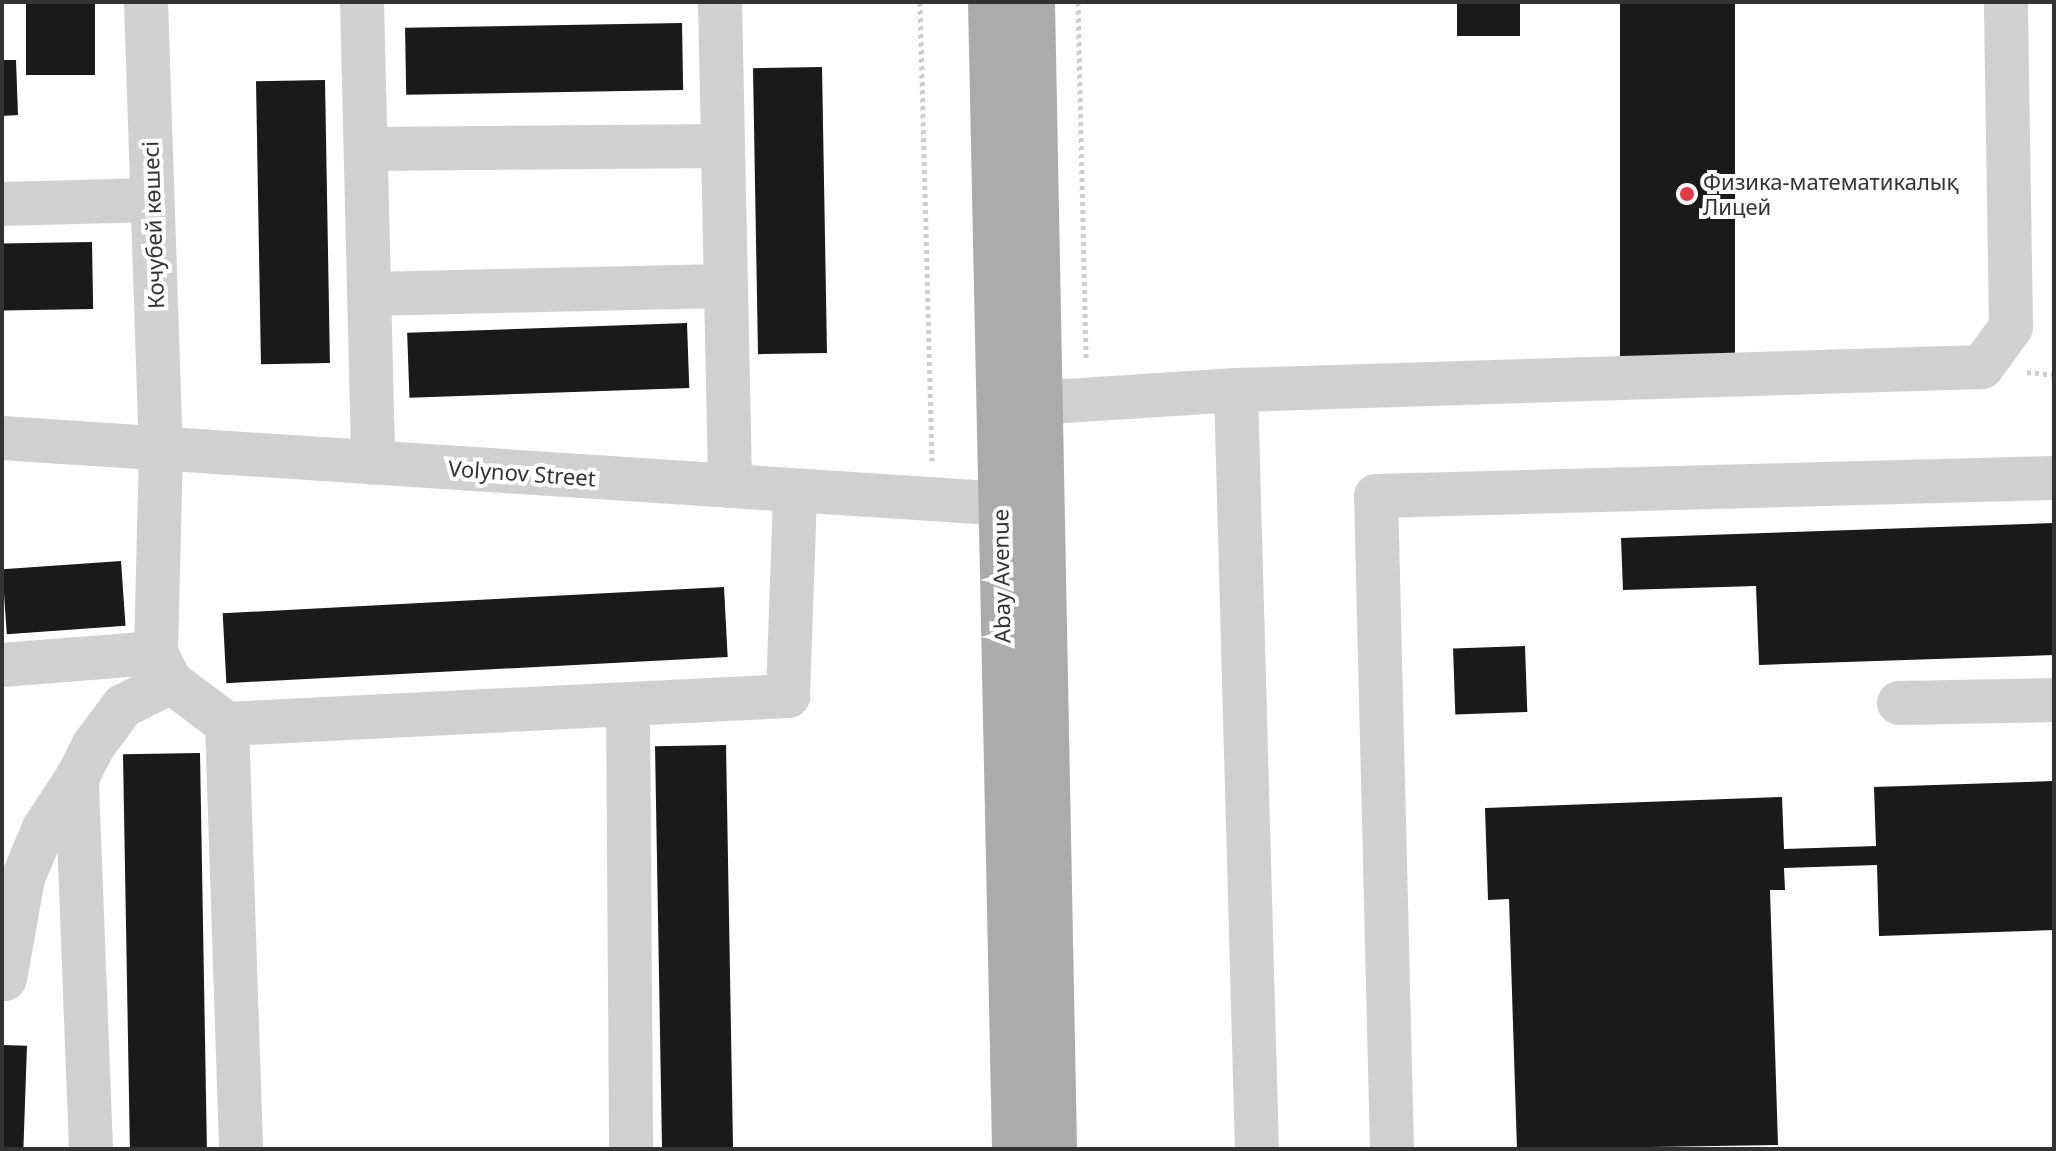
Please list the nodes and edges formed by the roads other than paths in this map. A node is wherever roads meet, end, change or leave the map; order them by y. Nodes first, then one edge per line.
1 (146, 2) edge
2 (362, 2) edge
3 (720, 2) edge
4 (990, 2) edge
5 (1033, 2) edge
6 (2006, 2) edge
7 (723, 146) junction
8 (366, 149) junction
9 (152, 200) junction
10 (2, 204) edge
11 (726, 286) junction
12 (369, 294) junction
13 (1236, 390) junction
14 (1041, 404) junction
15 (998, 405) junction
16 (2, 438) edge
17 (161, 448) junction
18 (373, 463) junction
19 (2054, 478) edge
20 (730, 486) junction
21 (795, 491) junction
22 (1043, 506) junction
23 (1000, 507) junction
24 (2, 665) edge
25 (163, 668) junction
26 (2054, 700) edge
27 (1899, 703) dead end
28 (628, 704) junction
29 (227, 724) junction
30 (77, 778) junction
31 (5, 979) dead end
32 (91, 1149) edge
33 (241, 1149) edge
34 (631, 1149) edge
35 (1014, 1149) edge
36 (1055, 1149) edge
37 (1257, 1149) edge
38 (1392, 1149) edge

1 - 9 street, Кочубей көшесі
2 - 8 street
3 - 7 street
4 - 15 main road, Abay Avenue
5 - 14 main road, Abay Avenue
6 - 13 street
7 - 8 street
7 - 11 street
8 - 12 street
9 - 10 street
9 - 17 street, Кочубей көшесі
11 - 12 street
11 - 20 street
12 - 18 street
13 - 14 street
13 - 37 street
14 - 15 street
14 - 22 main road, Abay Avenue
15 - 23 main road, Abay Avenue
16 - 17 street, Volynov Street
17 - 18 street, Volynov Street
17 - 25 street, Кочубей көшесі
18 - 20 street, Volynov Street
19 - 38 street
20 - 21 street, Volynov Street
21 - 23 street, Volynov Street
21 - 28 street
22 - 23 street, Volynov Street
22 - 36 main road, Abay Avenue
23 - 35 main road, Abay Avenue
24 - 25 street
25 - 29 street
25 - 30 street
26 - 27 street
28 - 29 street
28 - 34 street
29 - 33 street
30 - 31 street
30 - 32 street

